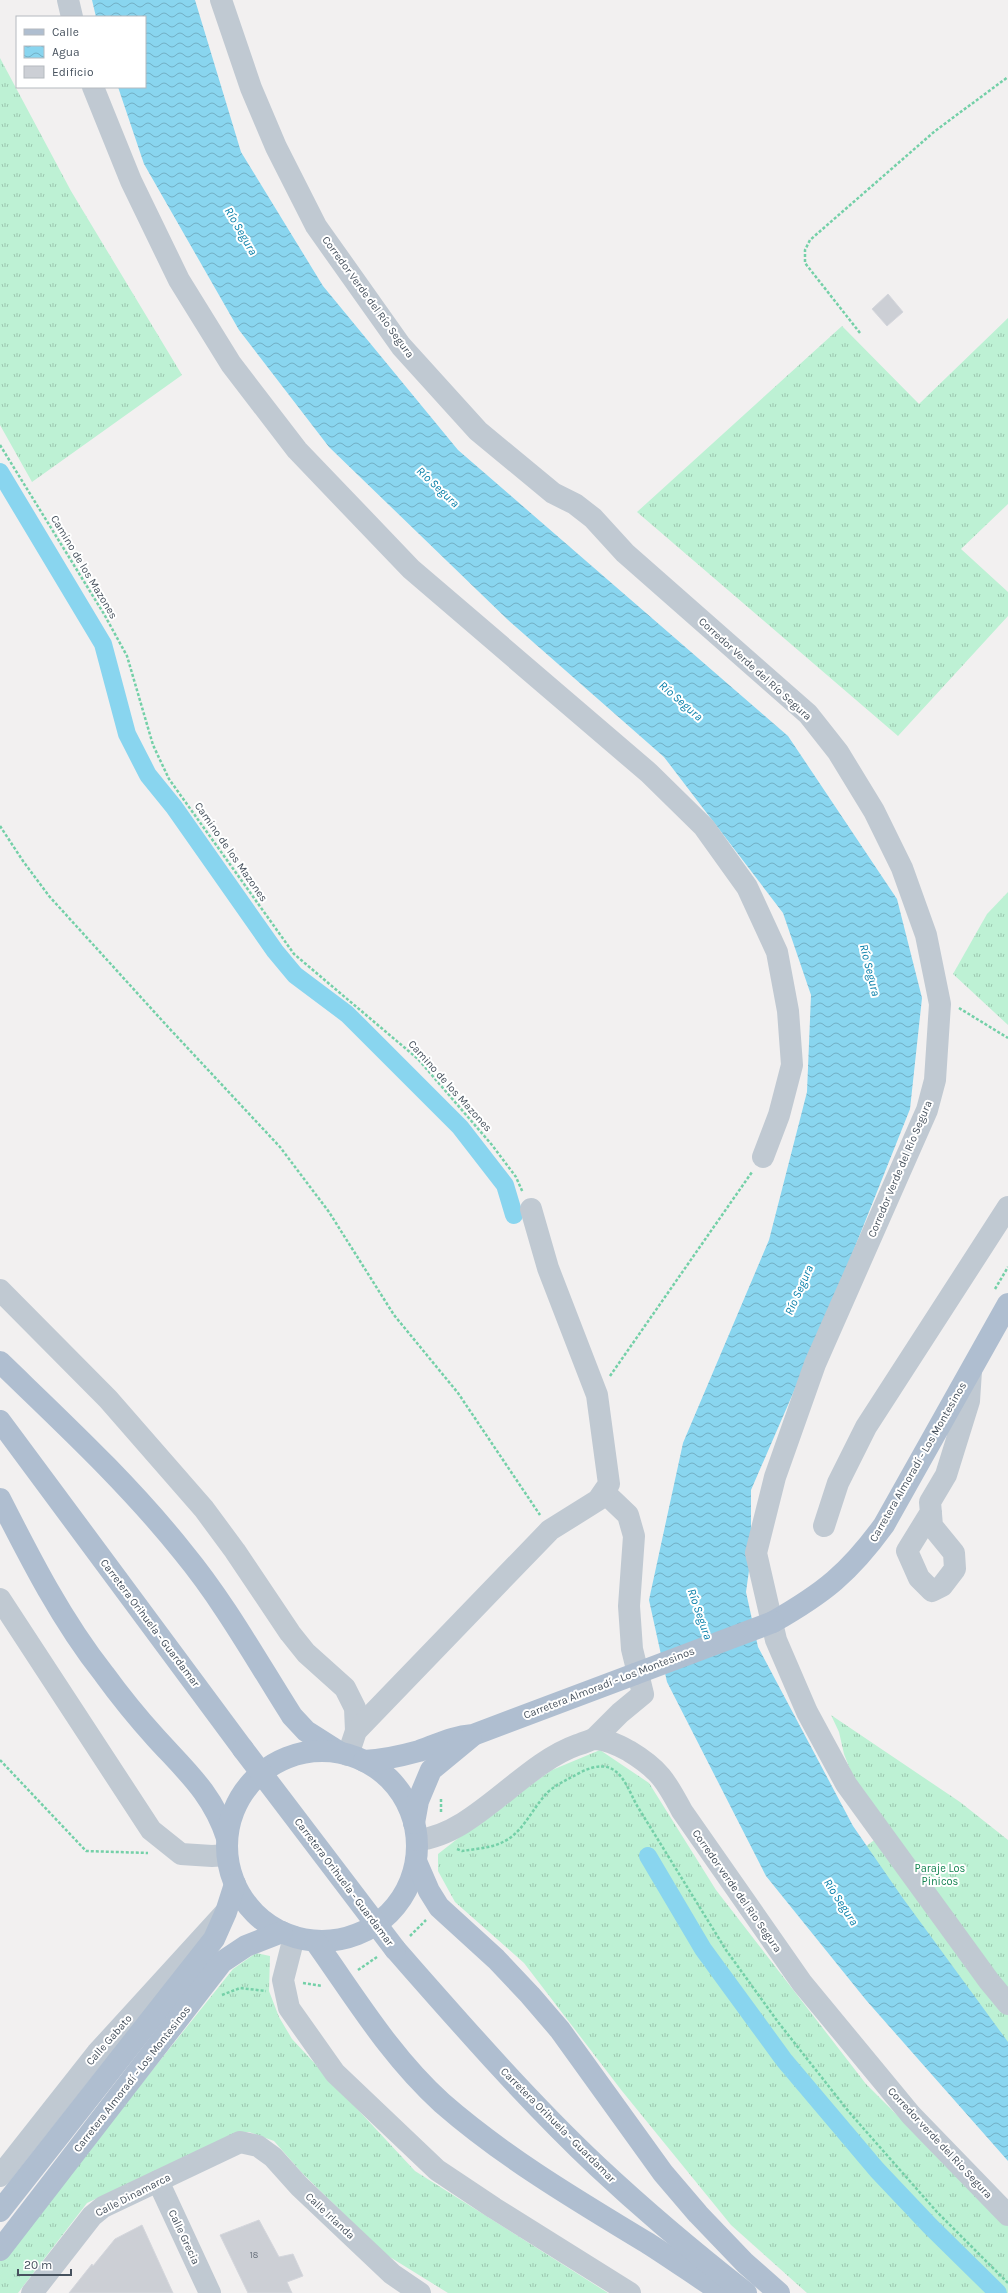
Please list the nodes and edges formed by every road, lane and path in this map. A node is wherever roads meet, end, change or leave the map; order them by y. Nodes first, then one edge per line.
1 (68, 0) edge
2 (221, 0) edge
3 (72, 16) edge
4 (1008, 77) edge
5 (93, 88) edge
6 (860, 333) dead end
7 (0, 445) edge
8 (0, 826) edge
9 (940, 1004) junction
10 (1008, 1038) edge
11 (763, 1157) joint
12 (1008, 1207) edge
13 (531, 1210) joint
14 (0, 1290) edge
15 (1008, 1304) edge
16 (0, 1362) edge
17 (971, 1370) junction
18 (597, 1395) junction
19 (0, 1421) edge
20 (605, 1492) junction
21 (0, 1499) edge
22 (931, 1512) dead end
23 (824, 1526) dead end
24 (550, 1530) junction
25 (0, 1599) edge
26 (356, 1731) junction
27 (473, 1735) junction
28 (594, 1739) junction
29 (351, 1756) junction
30 (0, 1760) edge
31 (438, 1837) junction
32 (416, 1842) junction
33 (227, 1846) junction
34 (149, 1853) dead end
35 (235, 1884) junction
36 (226, 1912) junction
37 (288, 1935) junction
38 (315, 1941) junction
39 (1008, 2004) edge
40 (240, 2142) joint
41 (0, 2176) edge
42 (158, 2181) junction
43 (0, 2211) edge
44 (1008, 2215) edge
45 (0, 2250) edge
46 (1008, 2282) edge
47 (32, 2293) edge
48 (210, 2293) edge
49 (420, 2293) edge
50 (630, 2293) edge
51 (723, 2293) edge
52 (746, 2293) edge
53 (779, 2293) edge

1 - 3 street
2 - 9 street, Corredor Verde del Río Segura
4 - 6 path
5 - 11 street
7 - 13 path, Camino de los Mazones
8 - 24 path
9 - 10 path
9 - 39 street, Corredor Verde del Río Segura
11 - 18 path
12 - 23 street
13 - 18 street
14 - 26 street
15 - 17 main road, Carretera Almoradí - Los Montesinos
16 - 29 main road
17 - 22 street
17 - 27 main road, Carretera Almoradí - Los Montesinos, bridge
18 - 20 street
19 - 52 main road, Carretera Orihuela - Guardamar, bridge
20 - 24 street
20 - 28 street
21 - 33 main road
24 - 26 street
25 - 33 street
26 - 29 street
27 - 29 main road, Carretera Almoradí - Los Montesinos
27 - 32 main road, Carretera Almoradí - Los Montesinos
28 - 31 street
28 - 44 street, Corredor verde del Rio Segura
29 - 32 main road
29 - 33 main road, Carretera Almoradí - Los Montesinos
30 - 34 path
31 - 32 street
31 - 46 path
32 - 38 main road, Carretera Almoradí - Los Montesinos
32 - 53 main road
33 - 35 main road
35 - 36 main road, Carretera Almoradí - Los Montesinos
35 - 37 main road
36 - 41 street, Calle Gabato
36 - 43 main road, Carretera Almoradí - Los Montesinos
37 - 38 main road, Carretera Almoradí - Los Montesinos
37 - 45 main road, Carretera Almoradí - Los Montesinos
37 - 50 street
38 - 51 main road
40 - 42 street, Calle Dinamarca
40 - 49 street, Calle Irlanda
42 - 47 street, Calle Dinamarca
42 - 48 street, Calle Grecia

